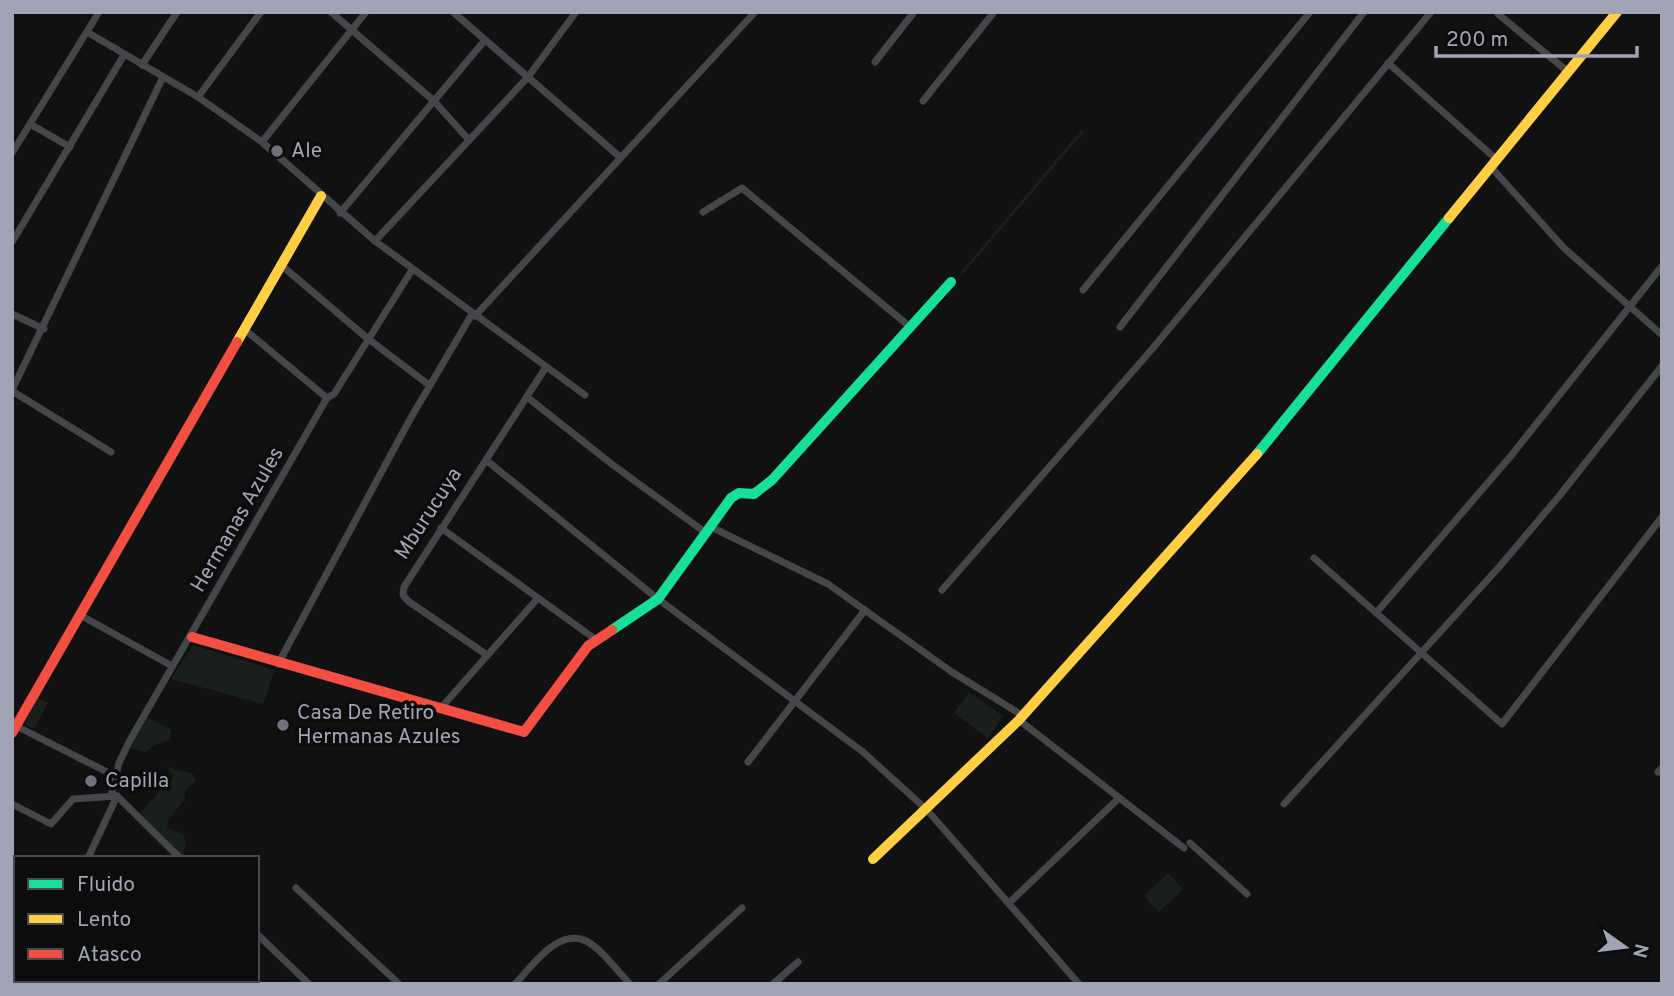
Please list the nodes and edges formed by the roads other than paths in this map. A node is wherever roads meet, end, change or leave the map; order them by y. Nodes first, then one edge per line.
1 (99, 12) edge
2 (177, 12) edge
3 (261, 12) edge
4 (331, 12) edge
5 (366, 12) edge
6 (453, 12) edge
7 (576, 12) edge
8 (755, 12) edge
9 (914, 12) edge
10 (994, 12) edge
11 (1310, 12) edge
12 (1364, 12) edge
13 (1431, 12) edge
14 (1617, 12) edge
15 (1498, 14) edge
16 (352, 30) junction
17 (87, 32) junction
18 (485, 40) junction
19 (124, 55) junction
20 (875, 62) dead end
21 (1388, 63) junction
22 (142, 65) junction
23 (1567, 71) junction
24 (163, 76) junction
25 (528, 77) junction
26 (198, 97) junction
27 (434, 101) junction
28 (923, 101) dead end
29 (30, 124) junction
30 (12, 133) edge
31 (21, 138) junction
32 (469, 140) junction
33 (262, 142) junction
34 (70, 147) junction
35 (12, 153) edge
36 (620, 157) junction
37 (1493, 162) junction
38 (321, 196) junction
39 (704, 212) dead end
40 (340, 213) junction
41 (12, 242) edge
42 (375, 242) junction
43 (281, 265) junction
44 (1662, 266) edge
45 (412, 270) junction
46 (951, 282) dead end
47 (1083, 290) dead end
48 (1631, 305) junction
49 (12, 314) edge
50 (474, 315) junction
51 (909, 326) junction
52 (1121, 327) dead end
53 (44, 329) junction
54 (244, 329) junction
55 (1662, 335) edge
56 (368, 338) junction
57 (1662, 366) edge
58 (546, 368) junction
59 (429, 385) junction
60 (12, 390) edge
61 (585, 396) dead end
62 (527, 397) junction
63 (327, 398) junction
64 (111, 452) dead end
65 (486, 460) junction
66 (1662, 517) edge
67 (441, 528) junction
68 (709, 530) junction
69 (1314, 558) dead end
70 (942, 590) dead end
71 (538, 598) junction
72 (658, 599) junction
73 (865, 610) junction
74 (1376, 613) junction
75 (80, 615) junction
76 (192, 637) junction
77 (595, 639) junction
78 (1420, 652) junction
79 (487, 655) junction
80 (278, 664) junction
81 (173, 666) junction
82 (795, 701) junction
83 (440, 709) junction
84 (1020, 718) junction
85 (14, 729) edge
86 (748, 762) dead end
87 (115, 776) junction
88 (114, 796) junction
89 (1119, 798) junction
90 (12, 804) edge
91 (1284, 804) dead end
92 (927, 810) junction
93 (89, 856) edge
94 (178, 856) edge
95 (873, 859) dead end
96 (296, 888) dead end
97 (1247, 894) dead end
98 (1009, 903) junction
99 (742, 908) dead end
100 (259, 936) edge
101 (798, 962) dead end
102 (309, 984) edge
103 (399, 984) edge
104 (515, 984) edge
105 (630, 984) edge
106 (659, 984) edge
107 (773, 984) edge
108 (1079, 984) edge

1 - 17 street
2 - 22 street
3 - 26 street
4 - 16 street
5 - 16 street
6 - 18 street
7 - 25 street
8 - 36 street
9 - 20 street
10 - 28 street
11 - 47 street
12 - 52 street
13 - 21 street
14 - 23 street
15 - 23 street
16 - 27 street
16 - 33 street
17 - 19 street
17 - 29 street
18 - 25 street
18 - 27 street
19 - 22 street
19 - 34 street
21 - 37 street
21 - 70 street
22 - 24 street
23 - 37 street
24 - 26 street
24 - 53 street
25 - 32 street
25 - 36 street
26 - 33 street
27 - 32 street
27 - 40 street
29 - 31 street
29 - 34 street
30 - 31 street
31 - 35 street
32 - 42 street
33 - 38 street
34 - 41 street
36 - 50 street
37 - 48 street
37 - 84 street
38 - 40 street
38 - 43 street
39 - 51 street
40 - 42 street
42 - 45 street
43 - 54 street
43 - 56 street
44 - 48 street
45 - 50 street
45 - 56 street, Hermanas Azules
46 - 51 street
48 - 55 street
48 - 74 street
49 - 53 street
50 - 58 street
50 - 59 street
51 - 68 street
53 - 60 street
54 - 63 street
54 - 75 street
56 - 59 street
56 - 63 street, Hermanas Azules
57 - 78 street
58 - 61 street
58 - 62 street, Mburucuya
59 - 80 street
60 - 64 street
62 - 65 street, Mburucuya
62 - 68 street
63 - 76 street, Hermanas Azules
65 - 67 street, Mburucuya
65 - 72 street
66 - 78 street
67 - 71 street
67 - 79 street, Mburucuya
68 - 72 street
68 - 73 street
69 - 74 street
71 - 77 street
71 - 79 street
72 - 77 street
72 - 82 street
73 - 82 street
73 - 84 street
74 - 78 street
75 - 81 street
75 - 85 street
76 - 80 street
76 - 81 street, Hermanas Azules
77 - 83 street
78 - 91 street
79 - 83 street
80 - 83 street
81 - 87 street, Hermanas Azules
82 - 86 street
82 - 92 street
84 - 89 street
84 - 92 street
85 - 87 street
87 - 88 street, Hermanas Azules
88 - 90 street
88 - 93 street, Hermanas Azules
88 - 94 street
89 - 97 street
89 - 98 street
92 - 95 street
92 - 98 street
96 - 103 street
98 - 108 street
99 - 106 street
100 - 102 street
101 - 107 street
104 - 105 street

